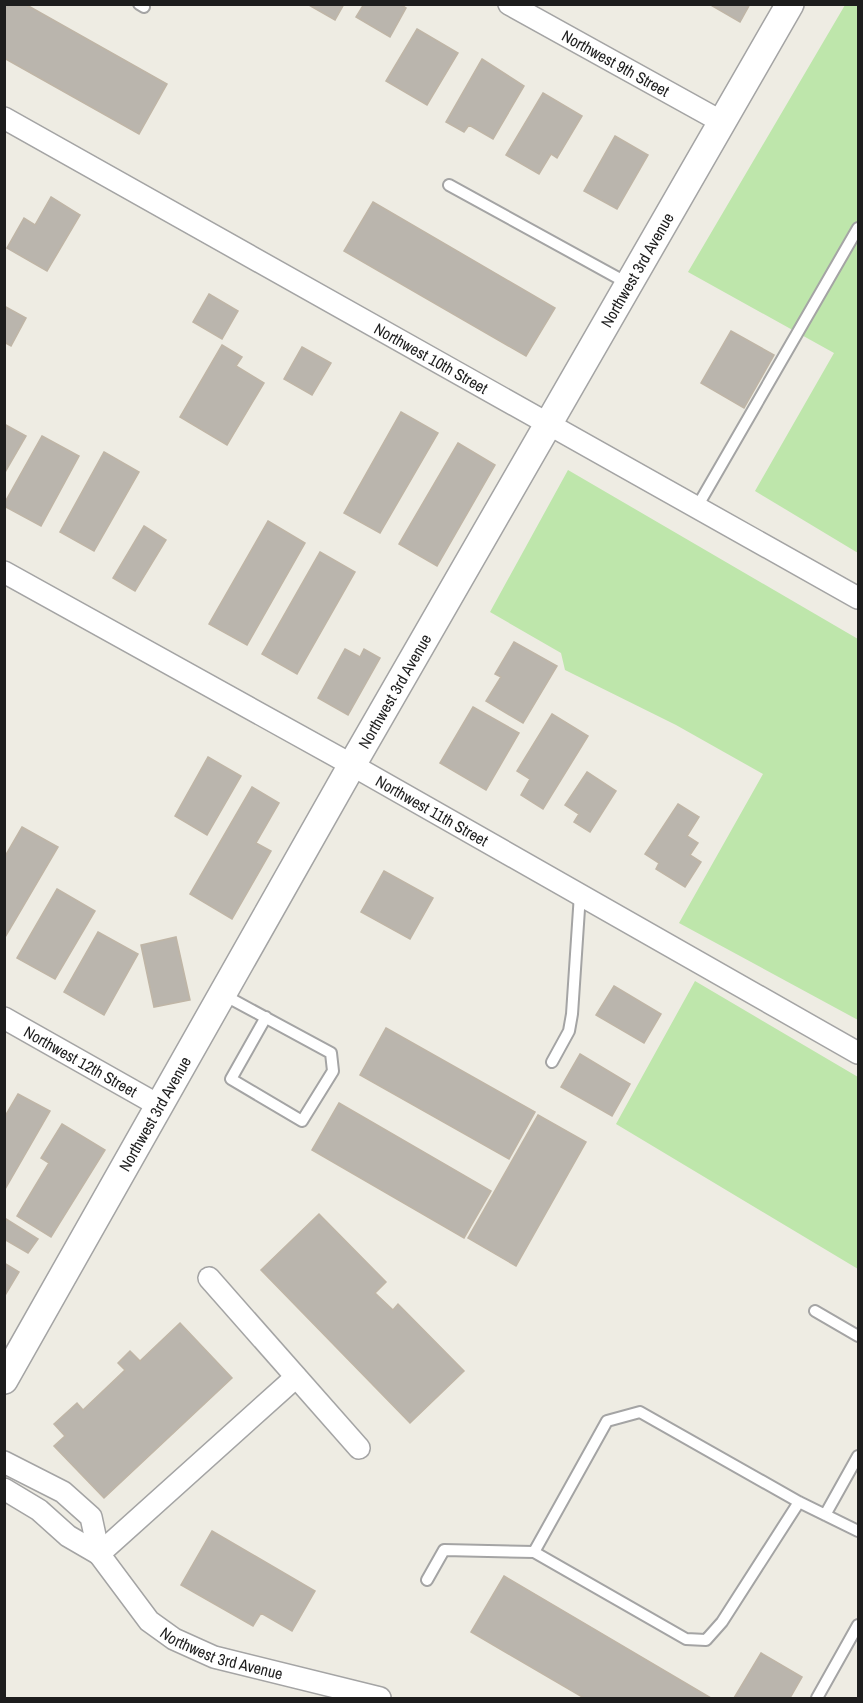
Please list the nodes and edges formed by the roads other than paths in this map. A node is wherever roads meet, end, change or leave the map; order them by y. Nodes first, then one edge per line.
1 (509, 4) edge
2 (790, 4) edge
3 (4, 118) edge
4 (722, 122) junction
5 (449, 185) dead end
6 (858, 231) edge
7 (629, 284) junction
8 (549, 423) junction
9 (698, 507) junction
10 (4, 572) edge
11 (858, 598) edge
12 (352, 765) junction
13 (580, 893) junction
14 (222, 994) junction
15 (266, 1017) junction
16 (4, 1018) edge
17 (858, 1053) edge
18 (552, 1062) dead end
19 (158, 1105) junction
20 (209, 1278) dead end
21 (814, 1311) dead end
22 (858, 1336) edge
23 (296, 1377) junction
24 (4, 1380) edge
25 (359, 1448) dead end
26 (858, 1456) edge
27 (4, 1462) edge
28 (4, 1489) edge
29 (799, 1502) junction
30 (825, 1515) junction
31 (858, 1531) edge
32 (534, 1552) junction
33 (99, 1554) junction
34 (427, 1580) dead end
35 (858, 1626) edge
36 (380, 1698) edge
37 (818, 1698) edge

1 - 4 street, Northwest 9th Street
2 - 4 street, Northwest 3rd Avenue
3 - 8 street, Northwest 10th Street
4 - 7 street, Northwest 3rd Avenue
5 - 7 lane
6 - 9 lane
7 - 8 street, Northwest 3rd Avenue
8 - 9 street, Northwest 10th Street
8 - 12 street, Northwest 3rd Avenue
9 - 11 street, Northwest 10th Street
10 - 12 street, Northwest 11th Street
12 - 13 street, Northwest 11th Street
12 - 14 street, Northwest 3rd Avenue
13 - 17 street, Northwest 11th Street
13 - 18 lane
14 - 15 lane
14 - 19 street, Northwest 3rd Avenue
15 - 15 lane
16 - 19 street, Northwest 12th Street
19 - 24 street, Northwest 3rd Avenue
20 - 23 street
21 - 22 lane
23 - 25 street
23 - 33 street
26 - 30 lane
27 - 33 street, Northwest 3rd Avenue
28 - 33 street, Northwest 3rd Avenue
29 - 30 lane
29 - 32 lane
29 - 32 lane
30 - 31 lane
32 - 34 lane
33 - 36 street, Northwest 3rd Avenue
35 - 37 lane

